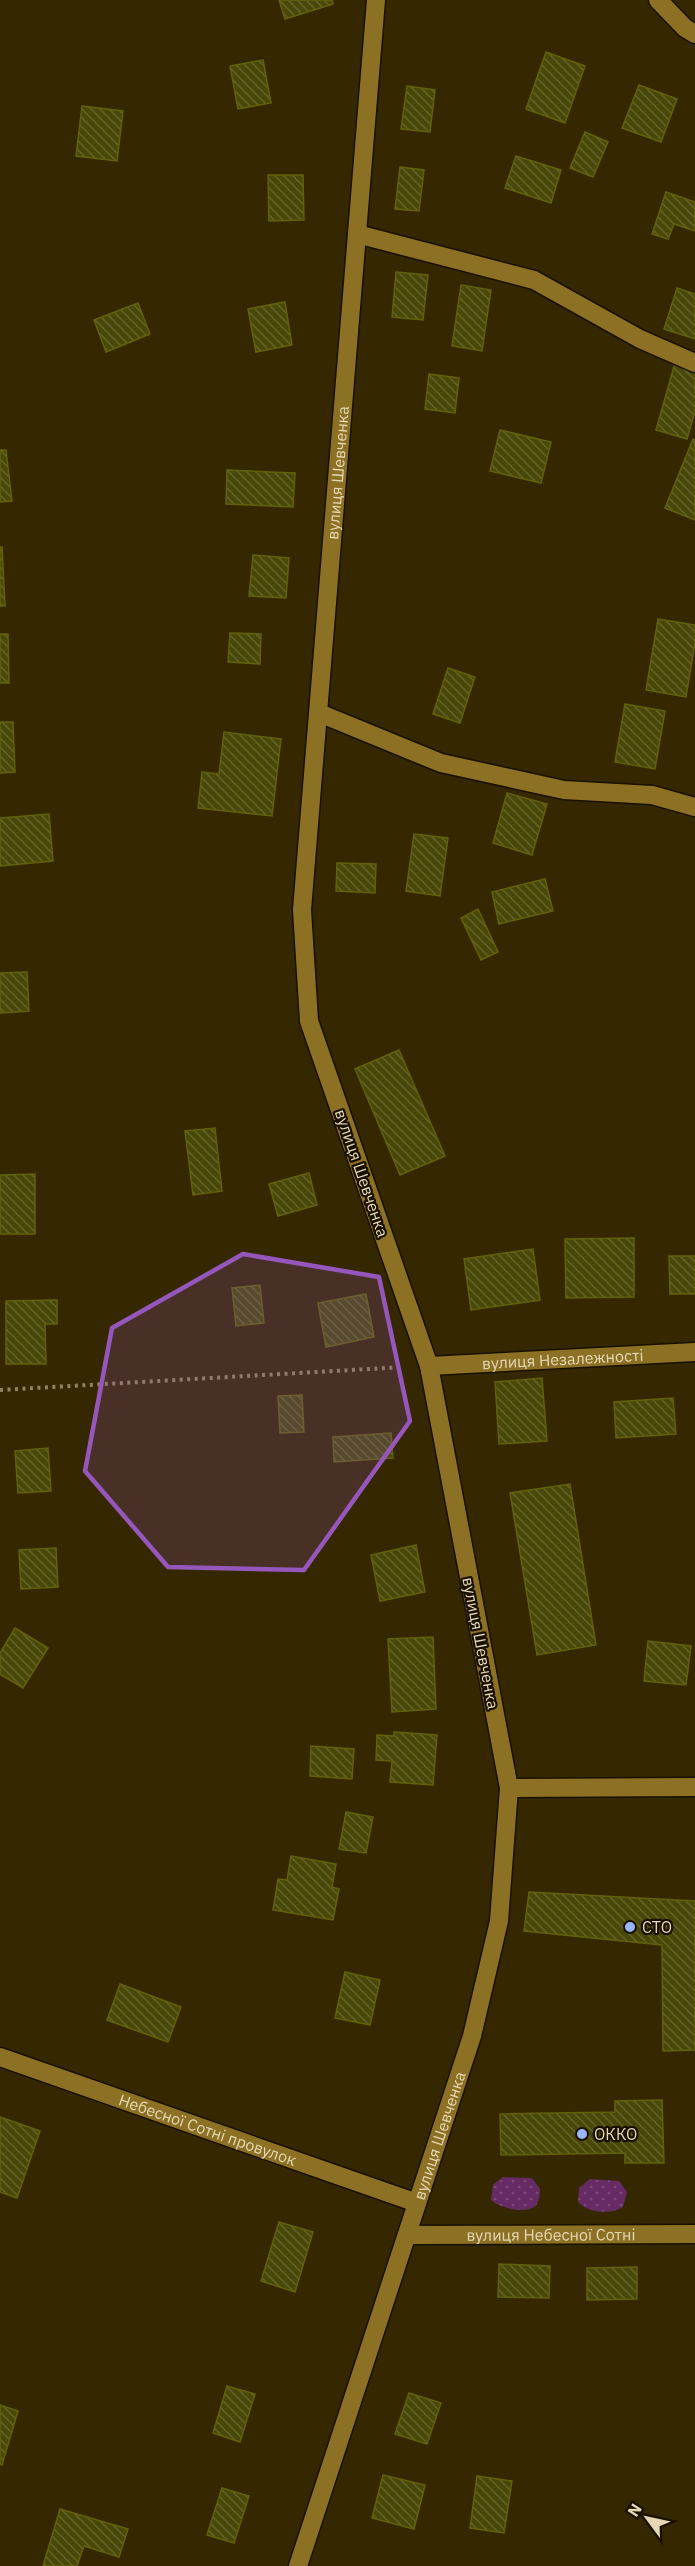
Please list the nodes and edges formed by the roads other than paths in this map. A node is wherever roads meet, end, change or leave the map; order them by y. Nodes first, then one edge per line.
1 (376, 0) edge
2 (658, 0) edge
3 (695, 34) edge
4 (357, 234) junction
5 (695, 363) edge
6 (319, 713) junction
7 (695, 807) edge
8 (695, 1352) edge
9 (429, 1366) junction
10 (695, 1787) edge
11 (509, 1788) junction
12 (0, 2057) edge
13 (417, 2203) junction
14 (695, 2234) edge
15 (407, 2235) junction
16 (298, 2566) edge

1 - 4 main road, вулиця Шевченка
2 - 3 main road
4 - 5 main road
4 - 6 main road, вулиця Шевченка
6 - 7 main road
6 - 9 main road, вулиця Шевченка
8 - 9 main road, вулиця Незалежності
9 - 11 main road, вулиця Шевченка
10 - 11 main road
11 - 13 main road, вулиця Шевченка
12 - 13 main road, Небесної Сотні провулок
13 - 15 main road, вулиця Шевченка
14 - 15 main road, вулиця Небесної Сотні
15 - 16 main road, вулиця Шевченка

